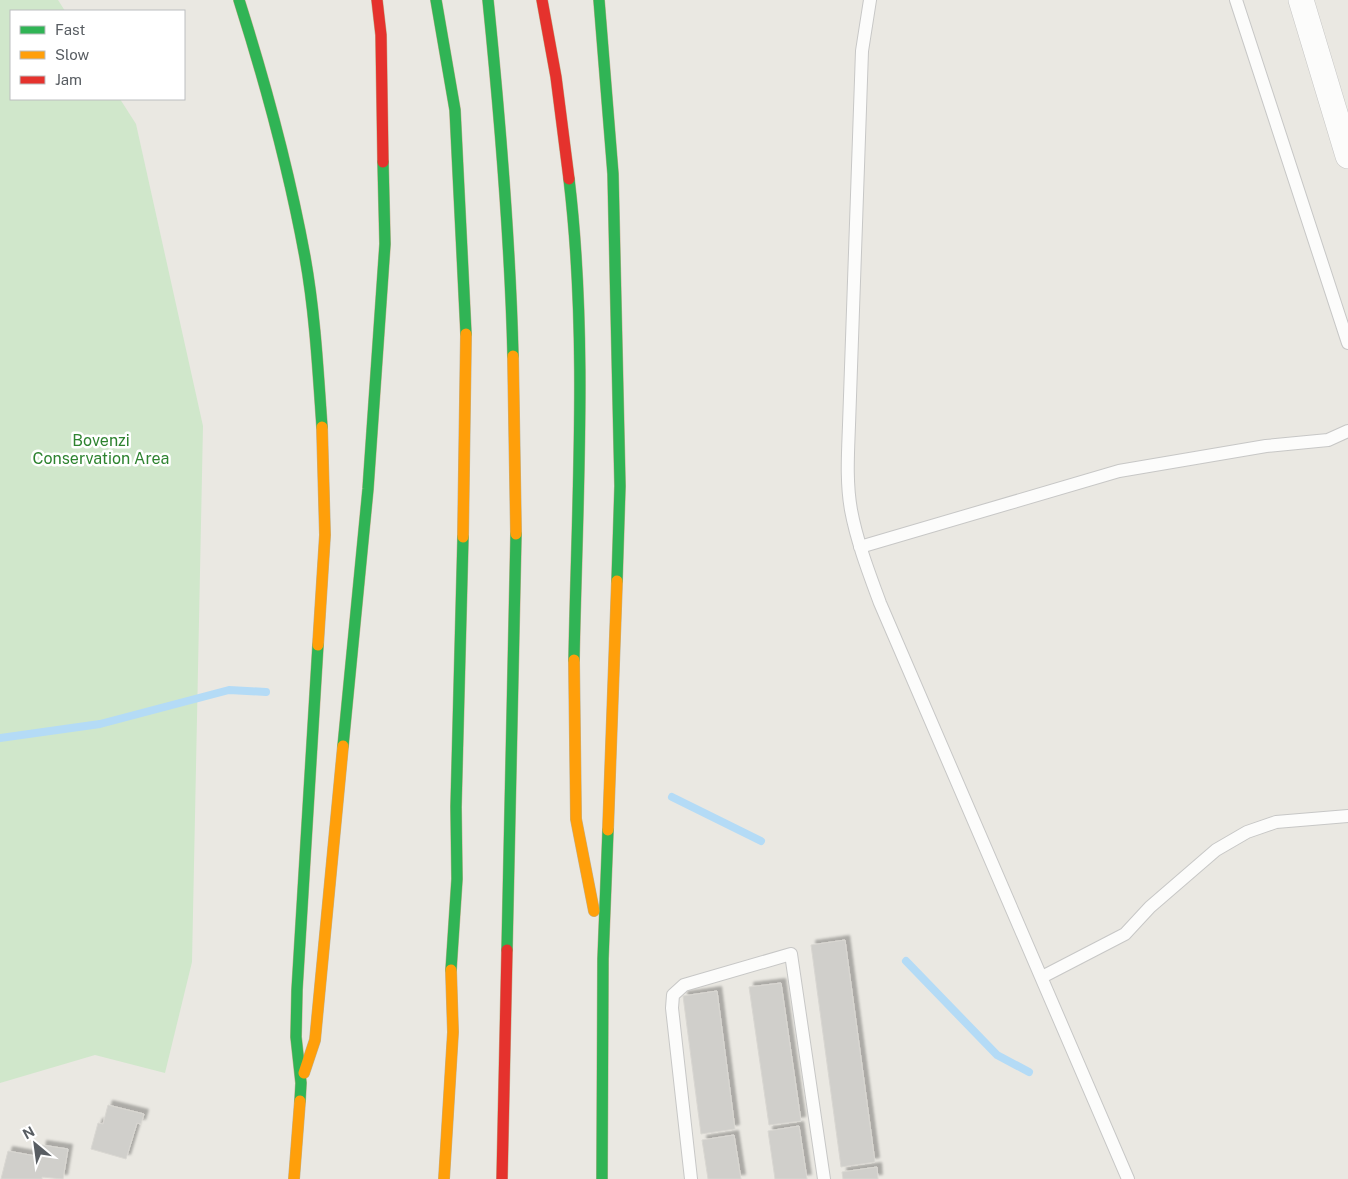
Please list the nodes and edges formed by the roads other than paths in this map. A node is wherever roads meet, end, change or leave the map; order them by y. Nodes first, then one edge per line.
1 (239, 0) edge
2 (377, 0) edge
3 (436, 0) edge
4 (488, 0) edge
5 (542, 0) edge
6 (599, 0) edge
7 (870, 0) edge
8 (1236, 0) edge
9 (1301, 0) edge
10 (1341, 105) edge
11 (1348, 156) edge
12 (1348, 343) edge
13 (1348, 431) edge
14 (860, 547) junction
15 (1348, 816) edge
16 (603, 959) junction
17 (1042, 976) junction
18 (301, 1083) junction
19 (294, 1179) edge
20 (444, 1179) edge
21 (502, 1179) edge
22 (602, 1179) edge
23 (691, 1179) edge
24 (824, 1179) edge
25 (1128, 1179) edge

1 - 18 highway
2 - 18 highway
3 - 20 highway
4 - 21 highway
5 - 16 highway
6 - 16 highway
7 - 14 lane
8 - 12 lane
9 - 10 street
10 - 11 street
13 - 14 lane
14 - 17 lane
15 - 17 lane
16 - 22 highway
17 - 25 lane
18 - 19 highway
23 - 24 lane

